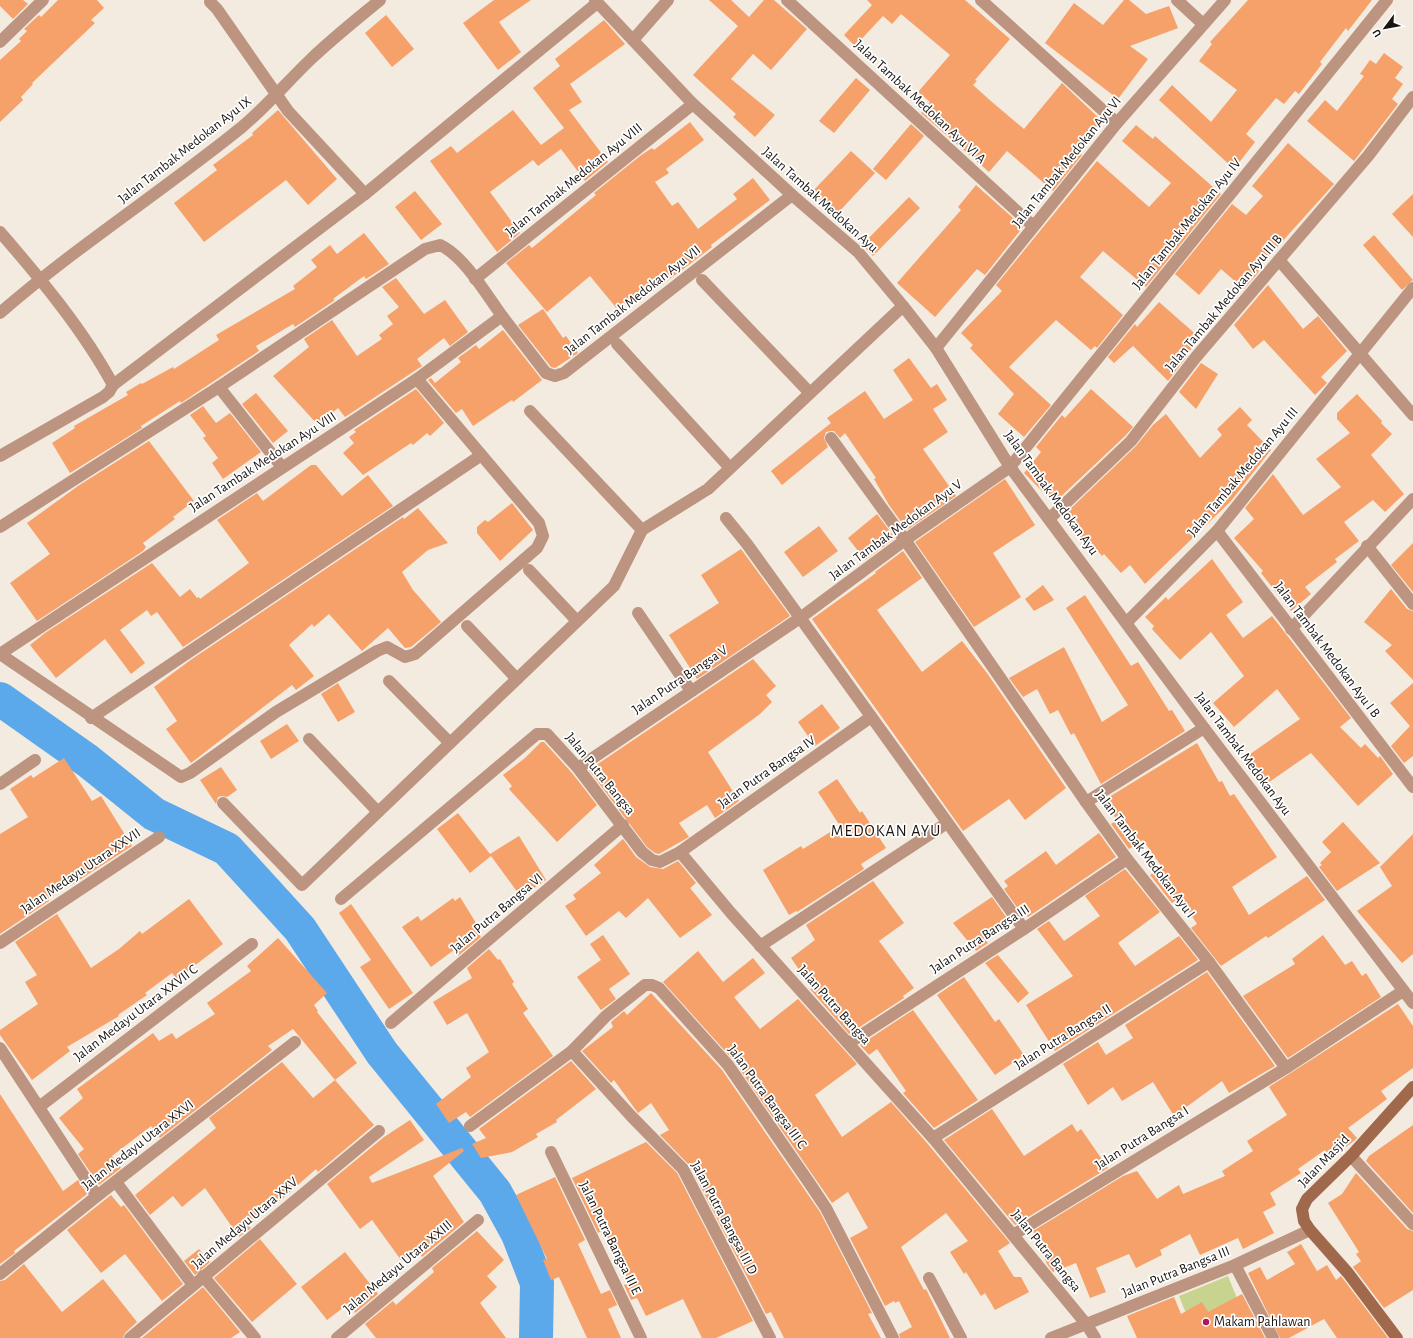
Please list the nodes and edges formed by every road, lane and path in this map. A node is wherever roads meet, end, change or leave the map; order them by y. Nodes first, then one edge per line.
1 (44, 0) edge
2 (380, 0) edge
3 (668, 0) edge
4 (787, 0) edge
5 (981, 0) edge
6 (1177, 0) edge
7 (1225, 0) edge
8 (1387, 0) edge
9 (210, 2) dead end
10 (596, 2) edge
11 (1203, 24) junction
12 (633, 40) junction
13 (0, 42) edge
14 (277, 94) junction
15 (1413, 97) edge
16 (693, 104) junction
17 (1117, 123) junction
18 (365, 194) junction
19 (792, 195) junction
20 (1033, 226) junction
21 (0, 232) edge
22 (1279, 260) junction
23 (40, 278) junction
24 (475, 279) junction
25 (702, 280) dead end
26 (1413, 288) edge
27 (903, 306) junction
28 (0, 313) edge
29 (502, 316) junction
30 (617, 344) dead end
31 (936, 348) junction
32 (1359, 353) junction
33 (417, 379) junction
34 (112, 385) junction
35 (219, 387) junction
36 (810, 393) junction
37 (530, 411) dead end
38 (1413, 415) edge
39 (831, 438) dead end
40 (0, 456) edge
41 (480, 456) junction
42 (282, 467) junction
43 (1010, 467) junction
44 (730, 468) junction
45 (1413, 499) edge
46 (726, 518) dead end
47 (1049, 519) junction
48 (0, 527) edge
49 (642, 530) junction
50 (1217, 531) junction
51 (905, 540) junction
52 (1367, 546) junction
53 (529, 570) dead end
54 (1413, 604) edge
55 (638, 613) dead end
56 (800, 618) junction
57 (576, 621) junction
58 (1126, 622) junction
59 (467, 626) dead end
60 (1291, 628) junction
61 (0, 654) edge
62 (517, 679) junction
63 (389, 681) dead end
64 (691, 691) junction
65 (871, 717) junction
66 (91, 718) junction
67 (1204, 728) junction
68 (309, 739) dead end
69 (450, 743) junction
70 (35, 760) dead end
71 (578, 768) junction
72 (0, 784) edge
73 (1413, 787) edge
74 (1086, 802) junction
75 (223, 803) dead end
76 (378, 812) junction
77 (947, 823) junction
78 (623, 825) junction
79 (159, 837) dead end
80 (680, 852) junction
81 (1127, 858) junction
82 (341, 899) dead end
83 (1024, 929) junction
84 (0, 943) edge
85 (252, 944) dead end
86 (760, 946) junction
87 (1209, 962) junction
88 (1403, 991) junction
89 (1413, 1003) edge
90 (391, 1023) dead end
91 (295, 1042) dead end
92 (849, 1043) junction
93 (0, 1048) edge
94 (572, 1051) junction
95 (1286, 1068) junction
96 (1413, 1087) edge
97 (39, 1107) junction
98 (470, 1126) dead end
99 (379, 1131) dead end
100 (933, 1138) junction
101 (551, 1152) dead end
102 (1350, 1156) junction
103 (116, 1182) junction
104 (97, 1196) junction
105 (478, 1220) dead end
106 (1413, 1224) edge
107 (1310, 1230) junction
108 (1013, 1235) junction
109 (1234, 1265) junction
110 (0, 1274) edge
111 (203, 1276) junction
112 (929, 1278) dead end
113 (193, 1285) junction
114 (1087, 1324) junction
115 (130, 1338) edge
116 (255, 1338) edge
117 (337, 1338) edge
118 (641, 1338) edge
119 (770, 1338) edge
120 (892, 1338) edge
121 (961, 1338) edge
122 (1051, 1338) edge
123 (1095, 1338) edge
124 (1273, 1338) edge
125 (1397, 1338) edge

1 - 13 street
2 - 14 street, Jalan Tambak Medokan Ayu IX
3 - 12 street
4 - 20 street, Jalan Tambak Medokan Ayu VI A
5 - 17 street
6 - 11 street
7 - 11 street, Jalan Tambak Medokan Ayu VI
8 - 43 street, Jalan Tambak Medokan Ayu IV
9 - 14 street
10 - 12 street, Jalan Tambak Medokan Ayu
10 - 18 street
11 - 17 street, Jalan Tambak Medokan Ayu VI
12 - 16 street, Jalan Tambak Medokan Ayu
14 - 18 street
14 - 23 street, Jalan Tambak Medokan Ayu IX
15 - 22 street, Jalan Tambak Medokan Ayu III B
16 - 19 street, Jalan Tambak Medokan Ayu
16 - 24 street, Jalan Tambak Medokan Ayu VIII
17 - 20 street, Jalan Tambak Medokan Ayu VI
18 - 34 street
19 - 27 street, Jalan Tambak Medokan Ayu
19 - 29 street, Jalan Tambak Medokan Ayu VII
20 - 31 street, Jalan Tambak Medokan Ayu VI
21 - 23 street
22 - 32 street
22 - 47 street, Jalan Tambak Medokan Ayu III B
23 - 28 street, Jalan Tambak Medokan Ayu IX
23 - 34 street
24 - 29 street
24 - 35 street
25 - 36 street
26 - 32 street, Jalan Tambak Medokan Ayu III
27 - 31 street, Jalan Tambak Medokan Ayu
27 - 36 street
29 - 33 street, Jalan Tambak Medokan Ayu VIII
30 - 44 street
31 - 43 street, Jalan Tambak Medokan Ayu
32 - 38 street
32 - 50 street, Jalan Tambak Medokan Ayu III
33 - 41 street
33 - 42 street, Jalan Tambak Medokan Ayu VIII
34 - 40 street
35 - 42 street
35 - 48 street
36 - 44 street
37 - 49 street
39 - 51 street, Jalan Tambak Medokan Ayu I
41 - 66 street
41 - 66 street
42 - 61 street, Jalan Tambak Medokan Ayu VIII
43 - 47 street, Jalan Tambak Medokan Ayu
43 - 51 street, Jalan Tambak Medokan Ayu V
44 - 49 street
45 - 52 street
46 - 56 street
47 - 58 street, Jalan Tambak Medokan Ayu
49 - 57 street
50 - 58 street, Jalan Tambak Medokan Ayu III
50 - 60 street, Jalan Tambak Medokan Ayu I B
51 - 56 street, Jalan Tambak Medokan Ayu V
51 - 74 street, Jalan Tambak Medokan Ayu I
52 - 54 street
52 - 60 street
53 - 57 street
55 - 64 street
56 - 64 street, Jalan Putra Bangsa V
56 - 65 street
57 - 62 street
58 - 67 street, Jalan Tambak Medokan Ayu
59 - 62 street
60 - 73 street, Jalan Tambak Medokan Ayu I B
61 - 66 street
62 - 69 street
63 - 69 street
64 - 71 street, Jalan Putra Bangsa V
65 - 77 street
65 - 80 street, Jalan Putra Bangsa IV
67 - 74 street
67 - 88 street, Jalan Tambak Medokan Ayu
68 - 76 street
69 - 76 street
70 - 72 street
71 - 78 street, Jalan Putra Bangsa
71 - 82 street, Jalan Putra Bangsa
74 - 81 street, Jalan Tambak Medokan Ayu I
75 - 76 street
77 - 83 street
77 - 86 street
78 - 80 street, Jalan Putra Bangsa
78 - 90 street, Jalan Putra Bangsa VI
79 - 84 street, Jalan Medayu Utara XXVII
80 - 86 street, Jalan Putra Bangsa
81 - 83 street, Jalan Putra Bangsa III
81 - 87 street, Jalan Tambak Medokan Ayu I
83 - 92 street, Jalan Putra Bangsa III
85 - 97 street, Jalan Medayu Utara XXVII C
86 - 92 street, Jalan Putra Bangsa
87 - 95 street, Jalan Tambak Medokan Ayu I
87 - 100 street, Jalan Putra Bangsa II
88 - 89 street, Jalan Tambak Medokan Ayu
88 - 95 street
91 - 103 street, Jalan Medayu Utara XXVI
92 - 100 street, Jalan Putra Bangsa
93 - 97 street
94 - 98 street, Jalan Putra Bangsa III C
94 - 119 street, Jalan Putra Bangsa III D
94 - 120 street, Jalan Putra Bangsa III C
95 - 108 street, Jalan Putra Bangsa I
96 - 102 street, Jalan Masjid
97 - 104 street
99 - 111 street, Jalan Medayu Utara XXV
100 - 108 street, Jalan Putra Bangsa
101 - 118 street, Jalan Putra Bangsa III E
102 - 106 street
102 - 107 street, Jalan Masjid
103 - 104 street, Jalan Medayu Utara XXVI
103 - 113 street
104 - 110 street, Jalan Medayu Utara XXVI
105 - 117 street, Jalan Medayu Utara XXIII
107 - 109 street, Jalan Putra Bangsa III
107 - 125 street, Jalan Masjid
108 - 114 street, Jalan Putra Bangsa
109 - 114 street, Jalan Putra Bangsa III
109 - 124 street
111 - 113 street, Jalan Medayu Utara XXV
111 - 116 street
112 - 121 street
113 - 115 street, Jalan Medayu Utara XXV
114 - 122 street, Jalan Putra Bangsa III
114 - 123 street, Jalan Putra Bangsa

